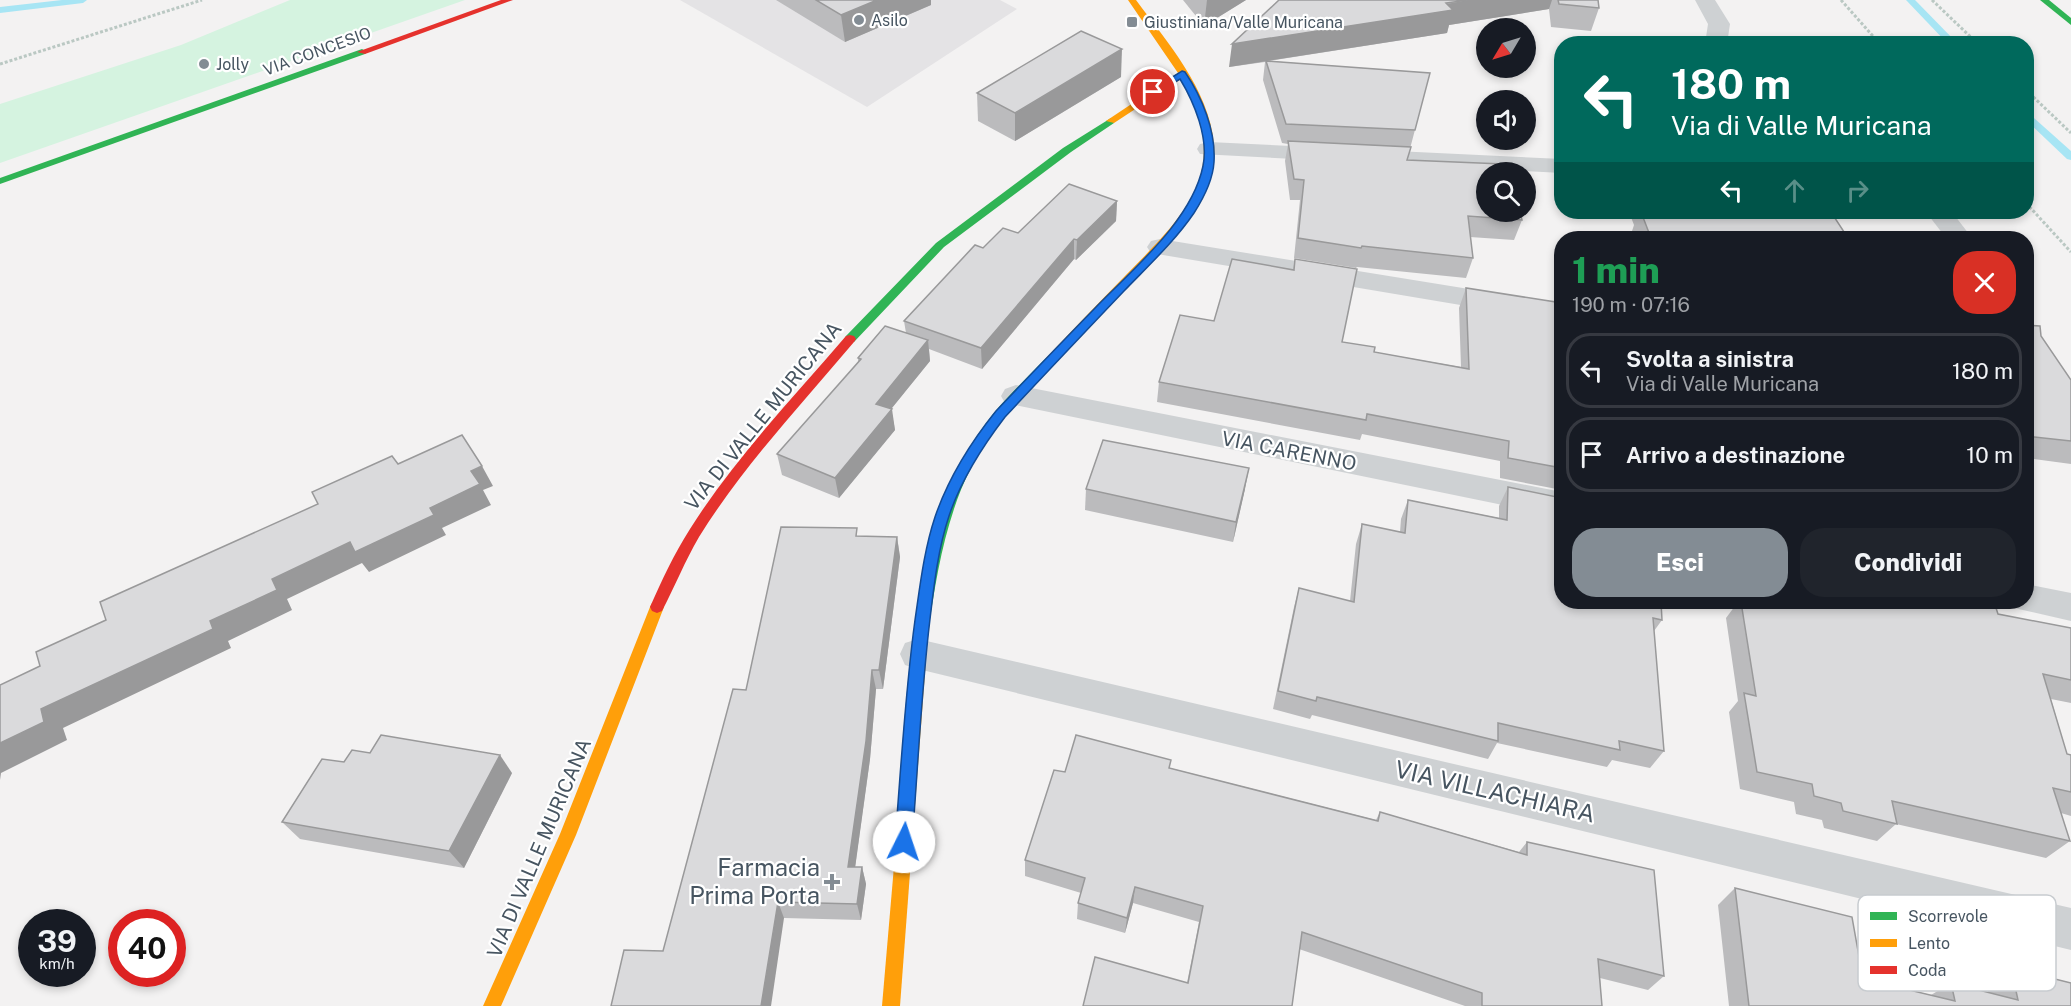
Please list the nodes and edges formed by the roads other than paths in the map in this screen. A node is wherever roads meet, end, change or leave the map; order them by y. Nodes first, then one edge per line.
1 (509, 0) edge
2 (1132, 0) edge
3 (1705, 0) edge
4 (2044, 0) edge
5 (2071, 22) edge
6 (1717, 36) edge
7 (1182, 74) junction
8 (1209, 149) junction
9 (1554, 166) edge
10 (0, 181) edge
11 (1944, 219) edge
12 (1954, 231) edge
13 (1160, 247) junction
14 (1554, 311) edge
15 (1016, 396) junction
16 (1554, 503) edge
17 (2034, 600) edge
18 (2071, 607) edge
19 (918, 654) junction
20 (1928, 895) edge
21 (2056, 925) edge
22 (2071, 929) edge
23 (492, 1006) edge
24 (891, 1006) edge

1 - 10 street, VIA CONCESIO
2 - 7 street
3 - 6 street
4 - 5 street
7 - 8 street
7 - 23 street, VIA DI VALLE MURICANA
8 - 9 street
8 - 13 street
11 - 12 street
13 - 14 street
13 - 15 street
15 - 16 street, VIA CARENNO
15 - 19 street
17 - 18 street
19 - 20 street, VIA VILLACHIARA
19 - 24 street
21 - 22 street, VIA VILLACHIARA

